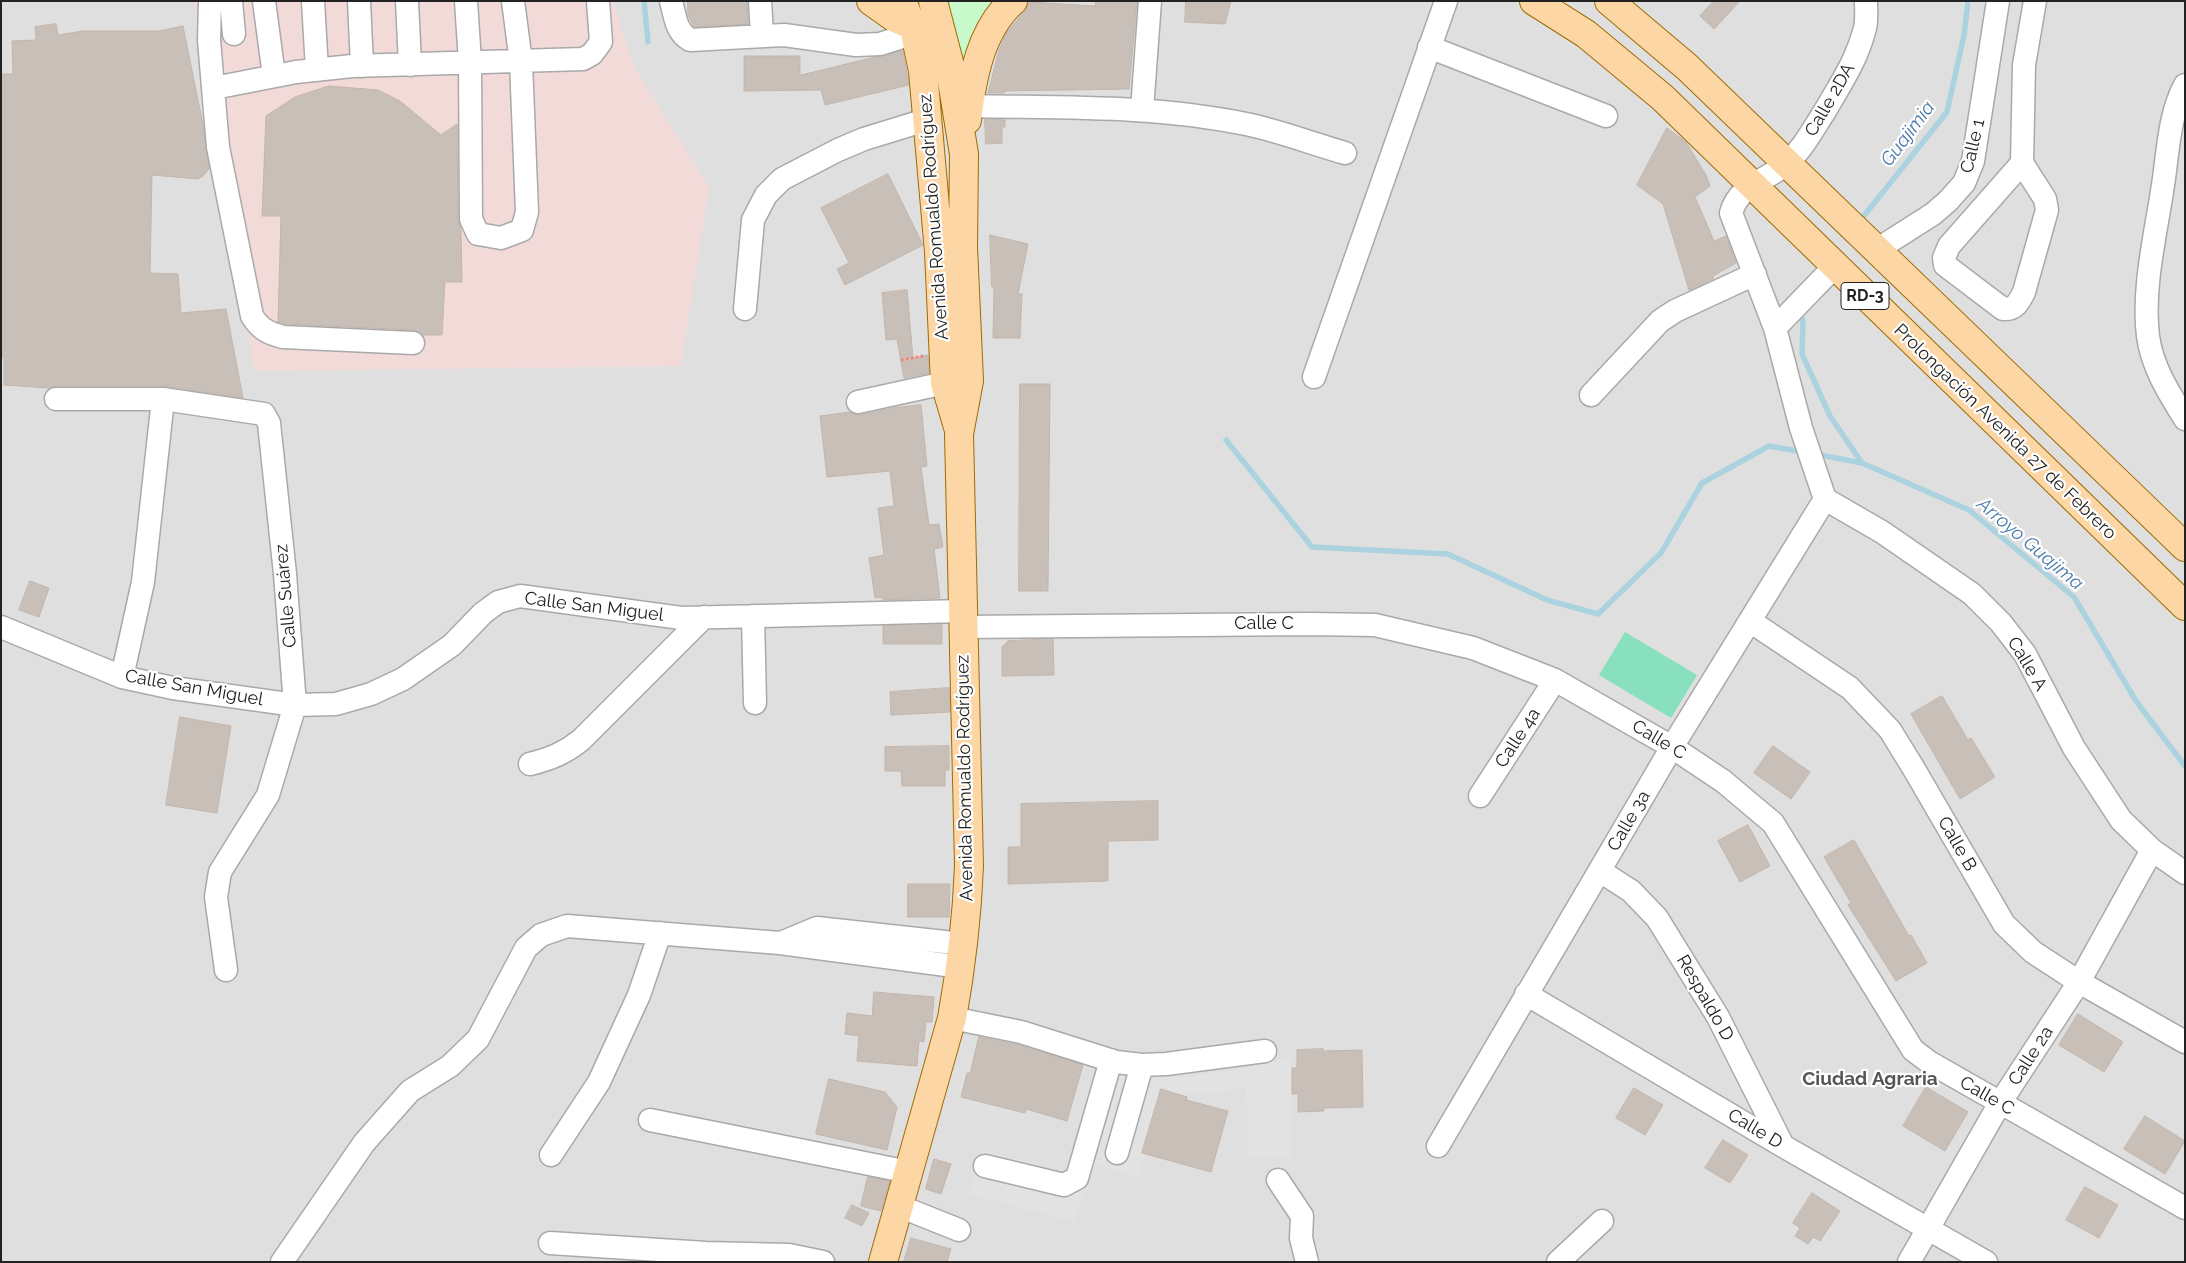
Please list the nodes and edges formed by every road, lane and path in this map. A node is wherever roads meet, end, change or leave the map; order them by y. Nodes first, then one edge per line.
1 (210, 1) edge
2 (231, 1) edge
3 (264, 1) edge
4 (313, 1) edge
5 (359, 1) edge
6 (407, 1) edge
7 (466, 1) edge
8 (513, 1) edge
9 (598, 1) edge
10 (671, 1) edge
11 (760, 1) edge
12 (871, 1) edge
13 (933, 1) edge
14 (1012, 1) edge
15 (1150, 1) edge
16 (1446, 1) edge
17 (1534, 1) edge
18 (1609, 1) edge
19 (1866, 1) edge
20 (1998, 1) edge
21 (2035, 1) edge
22 (910, 20) edge
23 (234, 34) dead end
24 (762, 35) junction
25 (1430, 47) junction
26 (470, 62) junction
27 (521, 62) junction
28 (410, 65) junction
29 (362, 66) junction
30 (317, 70) junction
31 (274, 76) junction
32 (2185, 85) edge
33 (214, 88) junction
34 (969, 106) junction
35 (1142, 110) junction
36 (1606, 116) dead end
37 (929, 119) junction
38 (1345, 153) dead end
39 (964, 154) junction
40 (2022, 163) junction
41 (1786, 164) junction
42 (1751, 184) junction
43 (1878, 249) junction
44 (1834, 266) junction
45 (1755, 274) junction
46 (745, 310) dead end
47 (1775, 328) junction
48 (413, 342) dead end
49 (925, 356) dead end
50 (901, 360) dead end
51 (1314, 377) dead end
52 (946, 383) junction
53 (1591, 395) dead end
54 (56, 399) dead end
55 (163, 399) junction
56 (858, 402) dead end
57 (2185, 419) edge
58 (959, 434) junction
59 (1825, 499) junction
60 (2185, 547) edge
61 (2185, 606) edge
62 (753, 616) junction
63 (704, 617) junction
64 (962, 619) junction
65 (1750, 621) junction
66 (1, 627) edge
67 (122, 677) junction
68 (1555, 680) junction
69 (755, 703) dead end
70 (295, 705) junction
71 (1672, 747) junction
72 (530, 764) dead end
73 (1480, 796) dead end
74 (2152, 850) junction
75 (1600, 870) junction
76 (2185, 873) edge
77 (660, 934) junction
78 (962, 956) junction
79 (226, 970) dead end
80 (2079, 982) junction
81 (1526, 994) junction
82 (952, 1018) junction
83 (2185, 1042) edge
84 (1266, 1051) dead end
85 (1111, 1060) junction
86 (1142, 1065) junction
87 (2000, 1104) junction
88 (650, 1120) dead end
89 (1438, 1146) dead end
90 (1783, 1146) junction
91 (1117, 1153) dead end
92 (551, 1155) dead end
93 (985, 1166) dead end
94 (909, 1172) junction
95 (1278, 1180) dead end
96 (899, 1206) junction
97 (2185, 1208) edge
98 (1602, 1221) dead end
99 (1928, 1228) junction
100 (960, 1230) dead end
101 (550, 1243) dead end
102 (282, 1262) edge
103 (823, 1262) edge
104 (883, 1262) edge
105 (1307, 1262) edge
106 (1558, 1262) edge
107 (1909, 1262) edge
108 (1986, 1262) edge

1 - 33 street
2 - 23 street
3 - 31 street
4 - 30 street
5 - 29 street
6 - 28 street
7 - 26 street
8 - 27 street
9 - 27 street
10 - 24 street
11 - 24 street
12 - 22 main road
13 - 39 main road, Avenida Romualdo Rodríguez
14 - 34 main road
15 - 35 street
16 - 25 street
17 - 42 main road, Prolongación Avenida 27 de Febrero / RD-3
18 - 41 main road, RD-3
19 - 41 street, Calle 2DA
20 - 43 street, Calle 1
21 - 40 street
22 - 24 street
22 - 37 main road, Avenida Romualdo Rodríguez
25 - 36 street
25 - 51 street
26 - 27 street
26 - 27 street
26 - 28 street
28 - 29 street
29 - 30 street
30 - 31 street
31 - 33 street
32 - 57 street
33 - 48 street
34 - 35 street
34 - 39 main road
35 - 38 street
37 - 46 street
37 - 52 main road, Avenida Romualdo Rodríguez
39 - 58 main road, Avenida Romualdo Rodríguez
40 - 40 street
41 - 42 street, Calle 2DA
41 - 43 main road, RD-3
42 - 44 main road, Prolongación Avenida 27 de Febrero / RD-3
42 - 45 street
43 - 60 main road, RD-3
44 - 47 street
44 - 61 main road, Prolongación Avenida 27 de Febrero / RD-3
45 - 47 street
45 - 53 street
47 - 59 street
49 - 50 path
52 - 56 street
52 - 58 main road, Avenida Romualdo Rodríguez
54 - 55 street, Calle Suárez
55 - 67 street
55 - 70 street, Calle Suárez
58 - 64 main road, Avenida Romualdo Rodríguez
59 - 65 street, Calle 3a
59 - 74 street, Calle A
62 - 63 street, Calle San Miguel
62 - 64 street, Calle San Miguel
62 - 69 street
63 - 70 street, Calle San Miguel
63 - 72 street
64 - 68 street, Calle C
64 - 78 main road, Avenida Romualdo Rodríguez
65 - 71 street, Calle 3a
65 - 80 street, Calle B
66 - 67 street, Calle San Miguel
67 - 70 street, Calle San Miguel
68 - 71 street, Calle C
68 - 73 street, Calle 4a
70 - 79 street, Calle Suárez
71 - 75 street, Calle 3a
71 - 87 street, Calle C
74 - 76 street, Calle A
74 - 80 street, Calle 2a
75 - 81 street, Calle 3a
75 - 90 street, Respaldo D
77 - 78 street
77 - 92 street
77 - 102 street
78 - 82 main road, Avenida Romualdo Rodríguez
80 - 83 street, Calle B
80 - 87 street, Calle 2a
81 - 89 street, Calle 3a
81 - 90 street, Calle D
82 - 85 street
82 - 94 main road, Avenida Romualdo Rodríguez
84 - 86 street
85 - 86 street
85 - 93 street
86 - 91 street
87 - 97 street, Calle C
87 - 99 street, Calle 2a
88 - 94 street
90 - 99 street, Calle D
94 - 96 main road, Avenida Romualdo Rodríguez
95 - 105 street
96 - 100 street
96 - 104 main road, Avenida Romualdo Rodríguez
98 - 106 street
99 - 107 street, Calle 2a
99 - 108 street, Calle D
101 - 103 street

